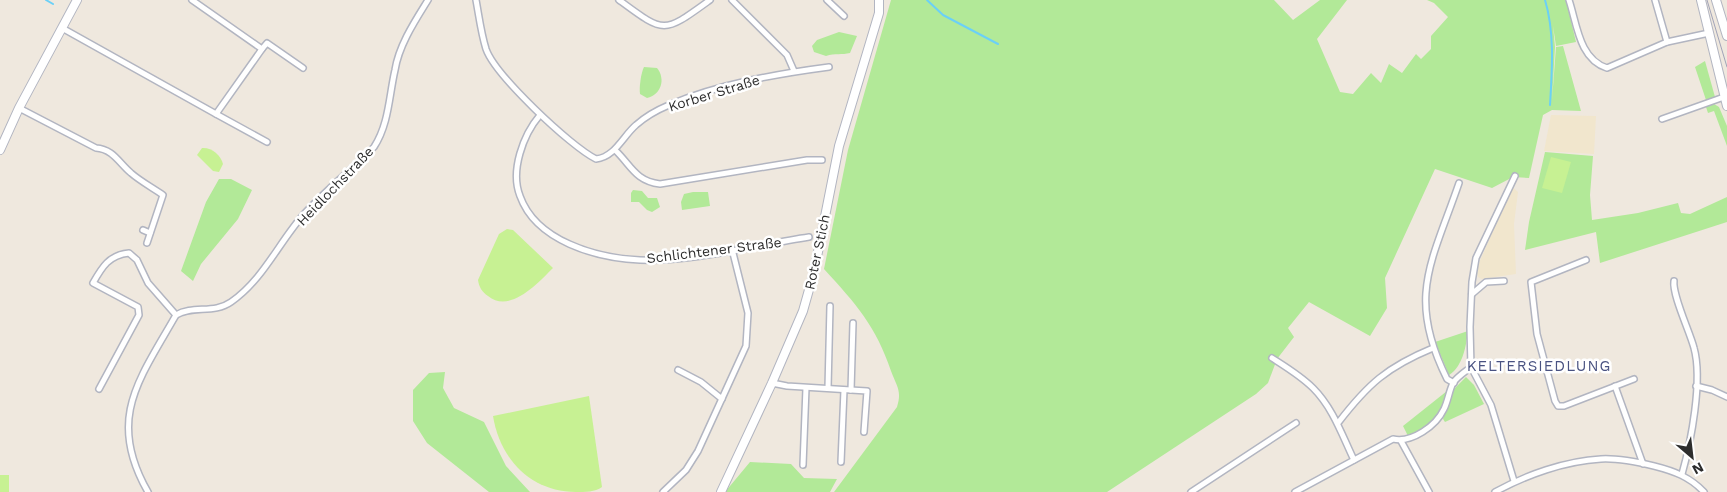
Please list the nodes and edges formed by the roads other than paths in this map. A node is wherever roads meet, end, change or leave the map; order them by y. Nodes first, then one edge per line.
1 (77, 0) edge
2 (192, 0) edge
3 (428, 0) edge
4 (476, 0) edge
5 (619, 0) edge
6 (710, 0) edge
7 (732, 0) edge
8 (827, 0) edge
9 (879, 0) edge
10 (1569, 0) edge
11 (1655, 0) edge
12 (1701, 0) edge
13 (1716, 0) edge
14 (844, 16) dead end
15 (62, 28) junction
16 (1709, 33) junction
17 (1727, 36) edge
18 (1667, 42) junction
19 (262, 49) junction
20 (829, 67) dead end
21 (303, 68) dead end
22 (794, 71) junction
23 (1724, 81) edge
24 (1724, 97) junction
25 (1727, 106) edge
26 (19, 108) junction
27 (216, 114) junction
28 (540, 115) junction
29 (1662, 119) dead end
30 (267, 142) dead end
31 (0, 150) edge
32 (615, 150) junction
33 (822, 160) dead end
34 (1515, 176) dead end
35 (1458, 183) dead end
36 (143, 230) dead end
37 (150, 233) junction
38 (809, 237) dead end
39 (147, 242) dead end
40 (732, 250) junction
41 (1586, 260) dead end
42 (1504, 281) dead end
43 (1674, 281) dead end
44 (1472, 295) junction
45 (830, 306) dead end
46 (176, 316) junction
47 (853, 323) dead end
48 (1433, 348) junction
49 (1272, 358) dead end
50 (1471, 367) junction
51 (678, 370) dead end
52 (1634, 379) dead end
53 (772, 383) junction
54 (1454, 383) junction
55 (1615, 386) junction
56 (1696, 386) junction
57 (806, 388) junction
58 (828, 388) junction
59 (99, 389) dead end
60 (844, 390) junction
61 (851, 390) junction
62 (1727, 397) edge
63 (722, 399) junction
64 (1296, 423) dead end
65 (1338, 423) junction
66 (864, 432) dead end
67 (1401, 441) junction
68 (1354, 460) junction
69 (841, 462) dead end
70 (1643, 464) junction
71 (802, 465) dead end
72 (1682, 474) junction
73 (1514, 481) junction
74 (1302, 490) edge
75 (148, 492) edge
76 (663, 492) edge
77 (721, 492) edge
78 (1190, 492) edge
79 (1295, 492) edge
80 (1429, 492) edge
81 (1495, 492) edge
82 (1704, 492) edge

1 - 15 street
2 - 19 street
3 - 46 street, Heidlochstraße
4 - 28 street
5 - 6 street
7 - 22 street
8 - 14 street
9 - 53 street, Roter Stich
10 - 18 street
11 - 18 street
12 - 16 street
13 - 17 street
15 - 26 street
15 - 27 street
16 - 18 street
16 - 23 street
19 - 21 street
19 - 27 street
20 - 22 street, Korber Straße
22 - 32 street, Korber Straße
23 - 24 street
24 - 25 street
24 - 29 street
26 - 31 street
26 - 37 street
27 - 30 street
28 - 32 street
28 - 40 street, Schlichtener Straße
32 - 33 street
34 - 44 street
35 - 48 street
36 - 37 street
37 - 39 street
38 - 40 street, Schlichtener Straße
40 - 63 street
41 - 55 street
42 - 44 street
43 - 56 street
44 - 50 street
45 - 58 street
46 - 59 street
46 - 75 street
47 - 61 street
48 - 54 street
48 - 65 street
49 - 65 street
50 - 54 street
50 - 73 street
51 - 63 street
52 - 55 street
53 - 57 street
53 - 77 street, Roter Stich
54 - 67 street
55 - 70 street
56 - 62 street
56 - 72 street
57 - 58 street
57 - 71 street
58 - 60 street
60 - 61 street
60 - 69 street
61 - 66 street
63 - 76 street
64 - 78 street
65 - 68 street
67 - 68 street
67 - 80 street
68 - 74 street
70 - 72 street
70 - 73 street
72 - 82 street
73 - 81 street
74 - 79 street

